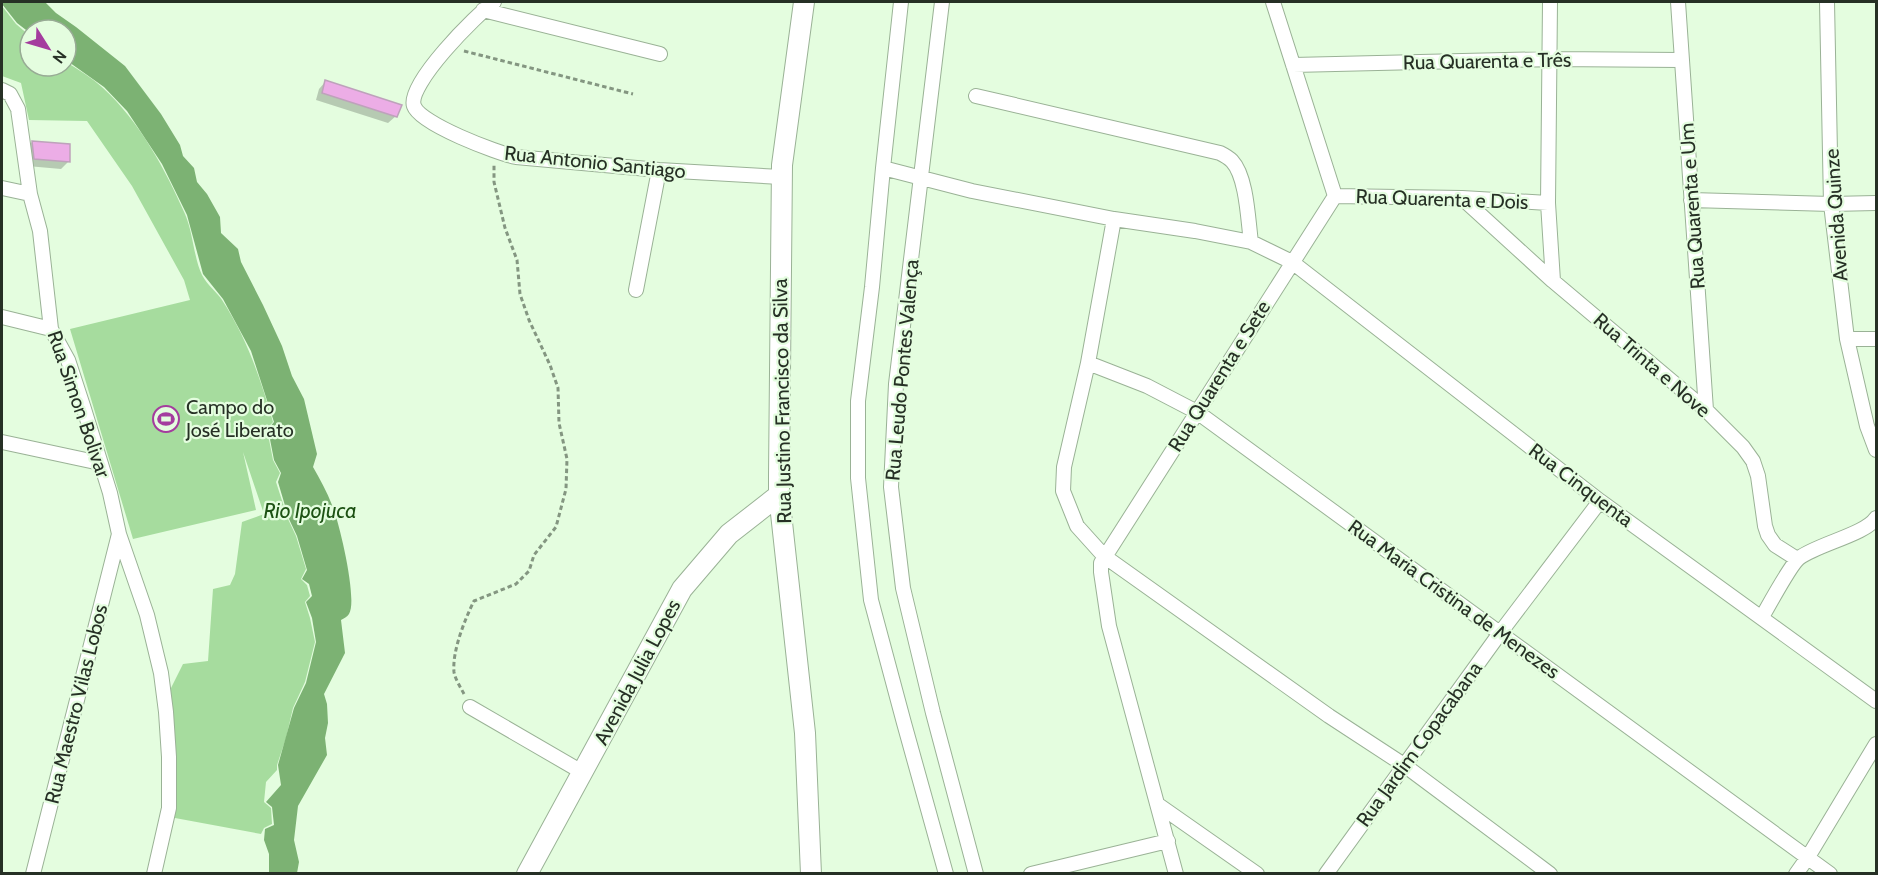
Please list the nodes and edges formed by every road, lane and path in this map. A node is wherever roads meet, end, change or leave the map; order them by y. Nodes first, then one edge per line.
1 (494, 2) edge
2 (804, 2) edge
3 (901, 2) edge
4 (942, 2) edge
5 (1273, 2) edge
6 (1550, 2) edge
7 (1678, 2) edge
8 (1827, 2) edge
9 (483, 10) junction
10 (447, 47) junction
11 (660, 54) dead end
12 (1551, 59) junction
13 (1681, 60) junction
14 (1293, 65) junction
15 (2, 90) edge
16 (633, 94) dead end
17 (976, 96) dead end
18 (494, 151) junction
19 (883, 168) junction
20 (659, 170) junction
21 (781, 177) junction
22 (921, 177) junction
23 (2, 188) edge
24 (30, 194) junction
25 (1335, 196) junction
26 (1462, 198) junction
27 (1691, 200) junction
28 (1548, 203) junction
29 (1876, 203) edge
30 (1831, 204) junction
31 (1114, 219) junction
32 (1251, 242) junction
33 (1292, 262) junction
34 (1553, 281) junction
35 (636, 290) dead end
36 (2, 317) edge
37 (51, 328) junction
38 (1847, 339) junction
39 (1876, 339) edge
40 (1088, 363) junction
41 (1706, 410) junction
42 (1197, 412) junction
43 (2, 445) edge
44 (1876, 450) edge
45 (100, 463) junction
46 (779, 495) junction
47 (1600, 501) junction
48 (1875, 523) edge
49 (118, 534) junction
50 (1104, 556) junction
51 (1797, 559) junction
52 (1762, 617) junction
53 (1500, 633) junction
54 (1876, 701) edge
55 (470, 707) joint
56 (1876, 744) edge
57 (1404, 765) junction
58 (582, 772) junction
59 (1157, 804) junction
60 (1168, 841) junction
61 (1808, 857) junction
62 (33, 873) edge
63 (154, 873) edge
64 (527, 873) edge
65 (811, 873) edge
66 (946, 873) edge
67 (976, 873) edge
68 (1031, 873) edge
69 (1176, 873) edge
70 (1257, 873) edge
71 (1326, 873) edge
72 (1550, 873) edge
73 (1796, 873) edge
74 (1830, 873) edge

1 - 9 street
2 - 21 main road, Rua Justino Francisco da Silva
3 - 19 street
4 - 22 street, Rua Leudo Pontes Valença
5 - 14 street
6 - 12 street
7 - 13 street, Rua Quarenta e Um
8 - 30 street, Avenida Quinze
9 - 10 street
9 - 11 street
10 - 16 path
10 - 18 street, Rua Antonio Santiago
12 - 13 street, Rua Quarenta e Três
12 - 14 street, Rua Quarenta e Três
12 - 28 street
13 - 27 street, Rua Quarenta e Um
14 - 25 street
15 - 24 street, Rua Simon Bolivar
17 - 32 street
18 - 20 street, Rua Antonio Santiago
18 - 55 path
19 - 22 street, Rua Cinquenta
19 - 66 street
20 - 21 street, Rua Antonio Santiago
20 - 35 street
21 - 46 main road, Rua Justino Francisco da Silva
22 - 31 street, Rua Cinquenta
22 - 67 street, Rua Leudo Pontes Valença
23 - 24 street
24 - 37 street, Rua Simon Bolivar
25 - 26 street, Rua Quarenta e Dois
25 - 33 street, Rua Quarenta e Sete
26 - 28 street, Rua Quarenta e Dois
26 - 34 street, Rua Trinta e Nove
27 - 30 street
27 - 41 street, Rua Quarenta e Um
28 - 34 street
29 - 30 street
30 - 38 street, Avenida Quinze
31 - 32 street, Rua Cinquenta
31 - 40 street
32 - 33 street, Rua Cinquenta
33 - 42 street, Rua Quarenta e Sete
33 - 47 street, Rua Cinquenta
34 - 41 street, Rua Trinta e Nove
36 - 37 street
37 - 45 street, Rua Simon Bolivar
38 - 39 street
38 - 44 street, Avenida Quinze
40 - 42 street, Rua Maria Cristina de Menezes
40 - 50 street
41 - 51 street, Rua Trinta e Nove
42 - 50 street, Rua Quarenta e Sete
42 - 53 street, Rua Maria Cristina de Menezes
43 - 45 street
45 - 49 street, Rua Simon Bolivar
46 - 58 main road, Avenida Julia Lopes
46 - 65 main road, Rua Justino Francisco da Silva
47 - 52 street, Rua Cinquenta
47 - 53 street, Rua Jardim Copacabana
48 - 51 street
49 - 62 street, Rua Maestro Vilas Lobos
49 - 63 street, Rua Simon Bolivar
50 - 57 street
50 - 59 street
51 - 52 street
52 - 54 street, Rua Cinquenta
53 - 57 street, Rua Jardim Copacabana
53 - 61 street, Rua Maria Cristina de Menezes
55 - 58 street
56 - 61 street
57 - 71 street, Rua Jardim Copacabana
57 - 72 street
58 - 64 main road, Avenida Julia Lopes
59 - 60 street
59 - 70 street
60 - 68 street
60 - 69 street
61 - 73 street
61 - 74 street, Rua Maria Cristina de Menezes

